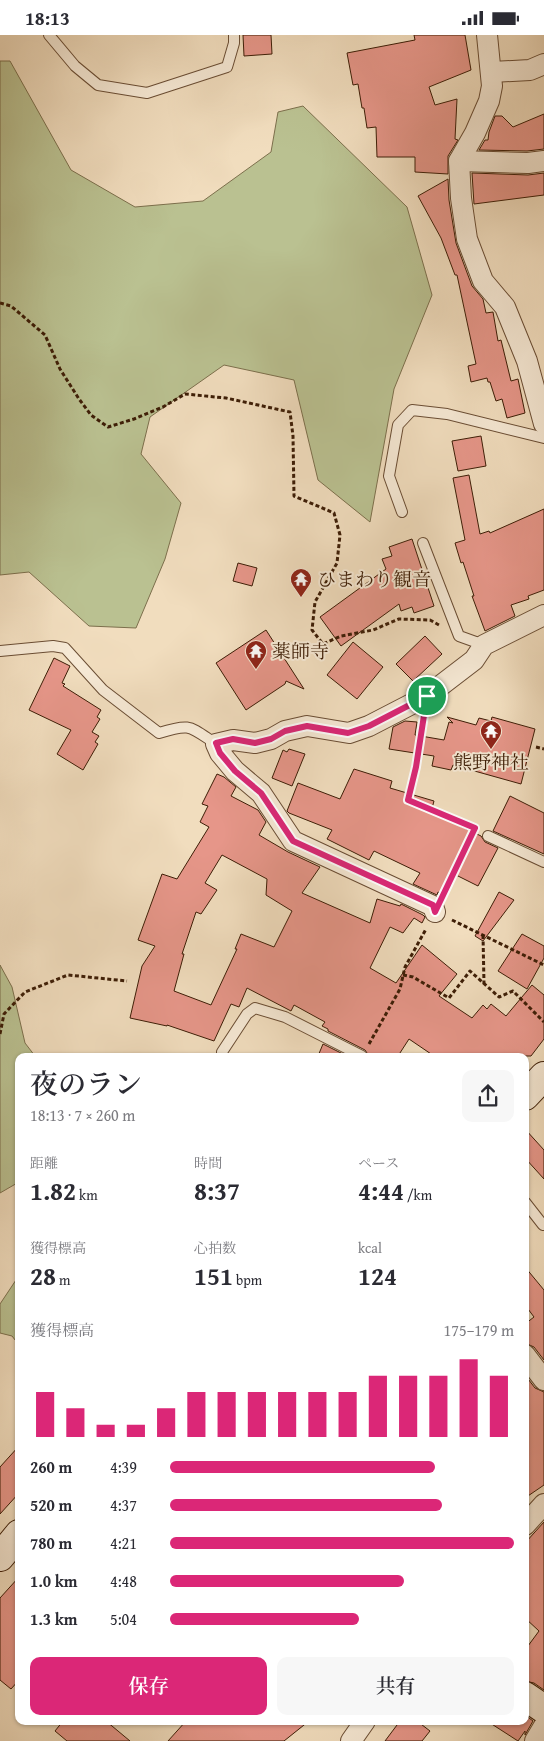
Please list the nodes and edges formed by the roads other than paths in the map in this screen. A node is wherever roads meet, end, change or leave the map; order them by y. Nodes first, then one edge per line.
1 (49, 35) edge
2 (234, 35) edge
3 (487, 35) edge
4 (544, 64) edge
5 (492, 72) junction
6 (459, 161) junction
7 (544, 161) edge
8 (544, 424) edge
9 (544, 437) edge
10 (402, 512) dead end
11 (423, 543) dead end
12 (544, 615) edge
13 (484, 645) junction
14 (0, 651) edge
15 (216, 743) junction
16 (488, 836) dead end
17 (544, 862) edge
18 (435, 912) road end
19 (222, 1052) dead end
20 (356, 1053) edge
21 (544, 1076) edge
22 (529, 1092) edge
23 (529, 1207) edge
24 (543, 1225) edge
25 (529, 1360) edge
26 (544, 1380) edge
27 (544, 1504) edge
28 (529, 1521) edge
29 (15, 1540) edge
30 (0, 1557) edge
31 (529, 1699) edge
32 (544, 1709) edge
33 (362, 1725) edge
34 (544, 1726) edge
35 (351, 1741) edge
36 (535, 1741) edge

1 - 2 lane
3 - 5 street
4 - 5 street
5 - 6 street
6 - 7 street
6 - 8 street
9 - 10 lane
11 - 13 lane
12 - 13 street
13 - 15 street
14 - 15 lane
15 - 18 street
16 - 17 lane
19 - 20 lane
21 - 22 main road
23 - 24 lane
25 - 26 street
27 - 28 street
29 - 30 main road
31 - 32 main road
33 - 35 street
34 - 36 street

